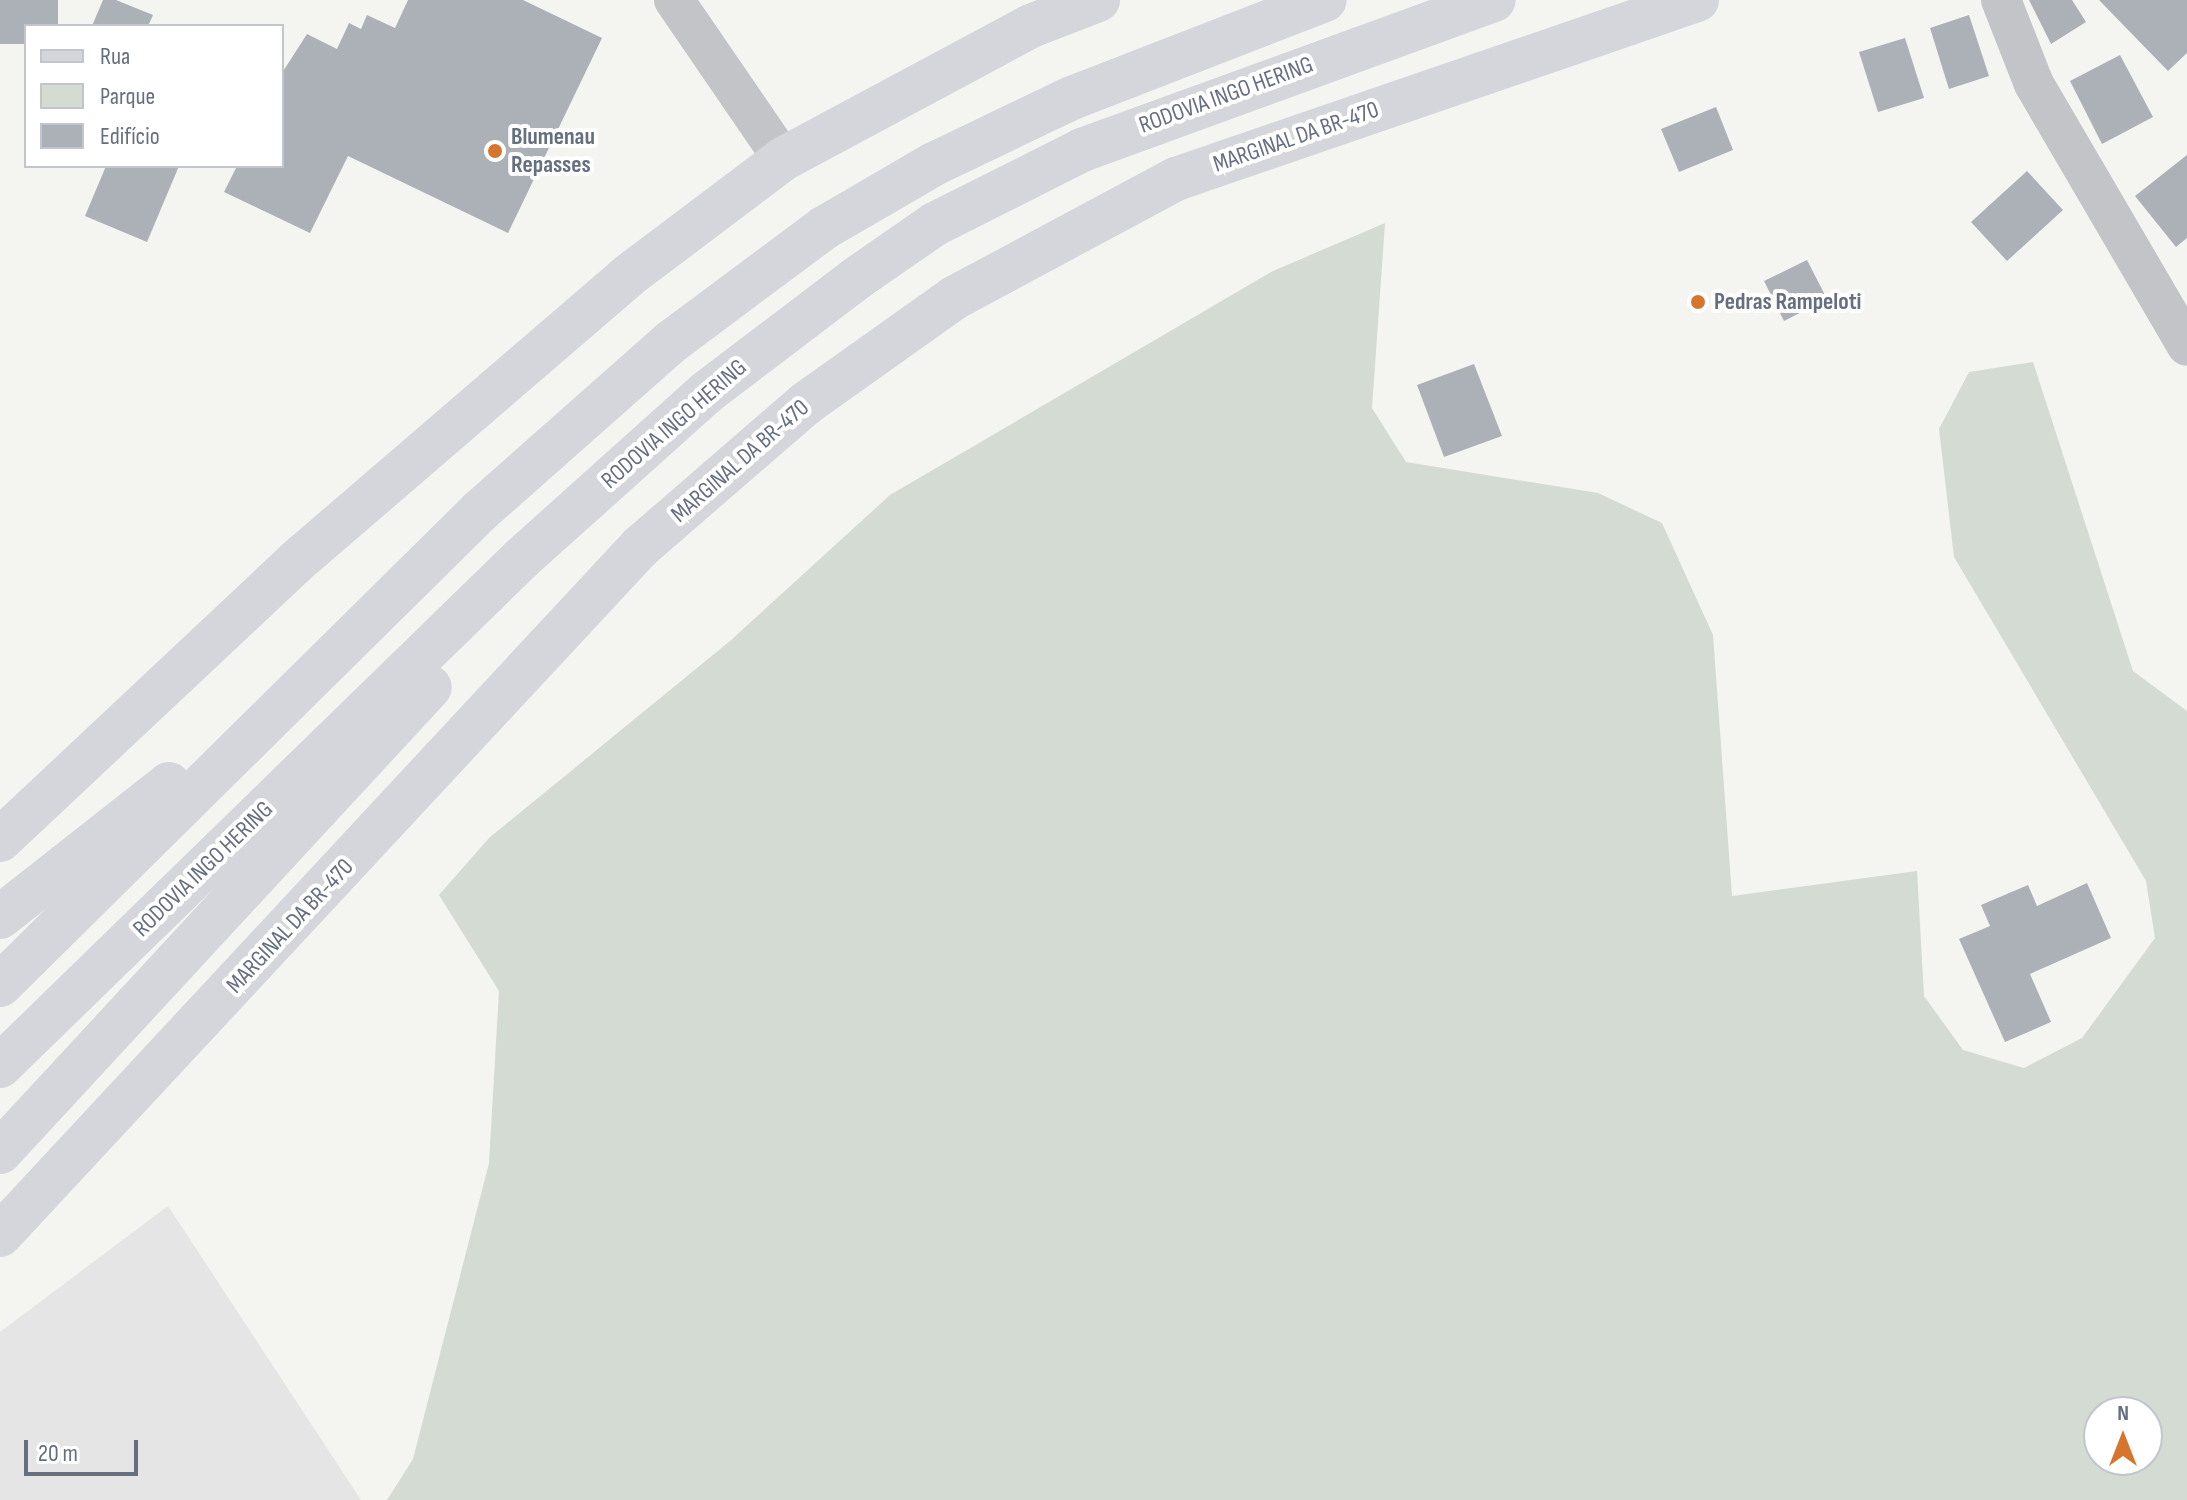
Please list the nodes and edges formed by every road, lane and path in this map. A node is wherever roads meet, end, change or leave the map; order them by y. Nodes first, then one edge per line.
1 (674, 0) edge
2 (1098, 0) edge
3 (1325, 0) edge
4 (1494, 0) edge
5 (1697, 0) edge
6 (2001, 0) edge
7 (783, 159) junction
8 (2187, 346) edge
9 (522, 558) junction
10 (312, 671) junction
11 (0, 840) edge
12 (0, 917) edge
13 (0, 985) edge
14 (0, 1066) edge
15 (0, 1152) edge
16 (0, 1235) edge

1 - 7 street
2 - 7 main road
3 - 10 main road
4 - 9 main road, RODOVIA INGO HERING
5 - 16 main road, MARGINAL DA BR-470
6 - 8 street
7 - 11 main road
9 - 14 main road, RODOVIA INGO HERING
9 - 15 main road
10 - 12 main road
10 - 13 main road

